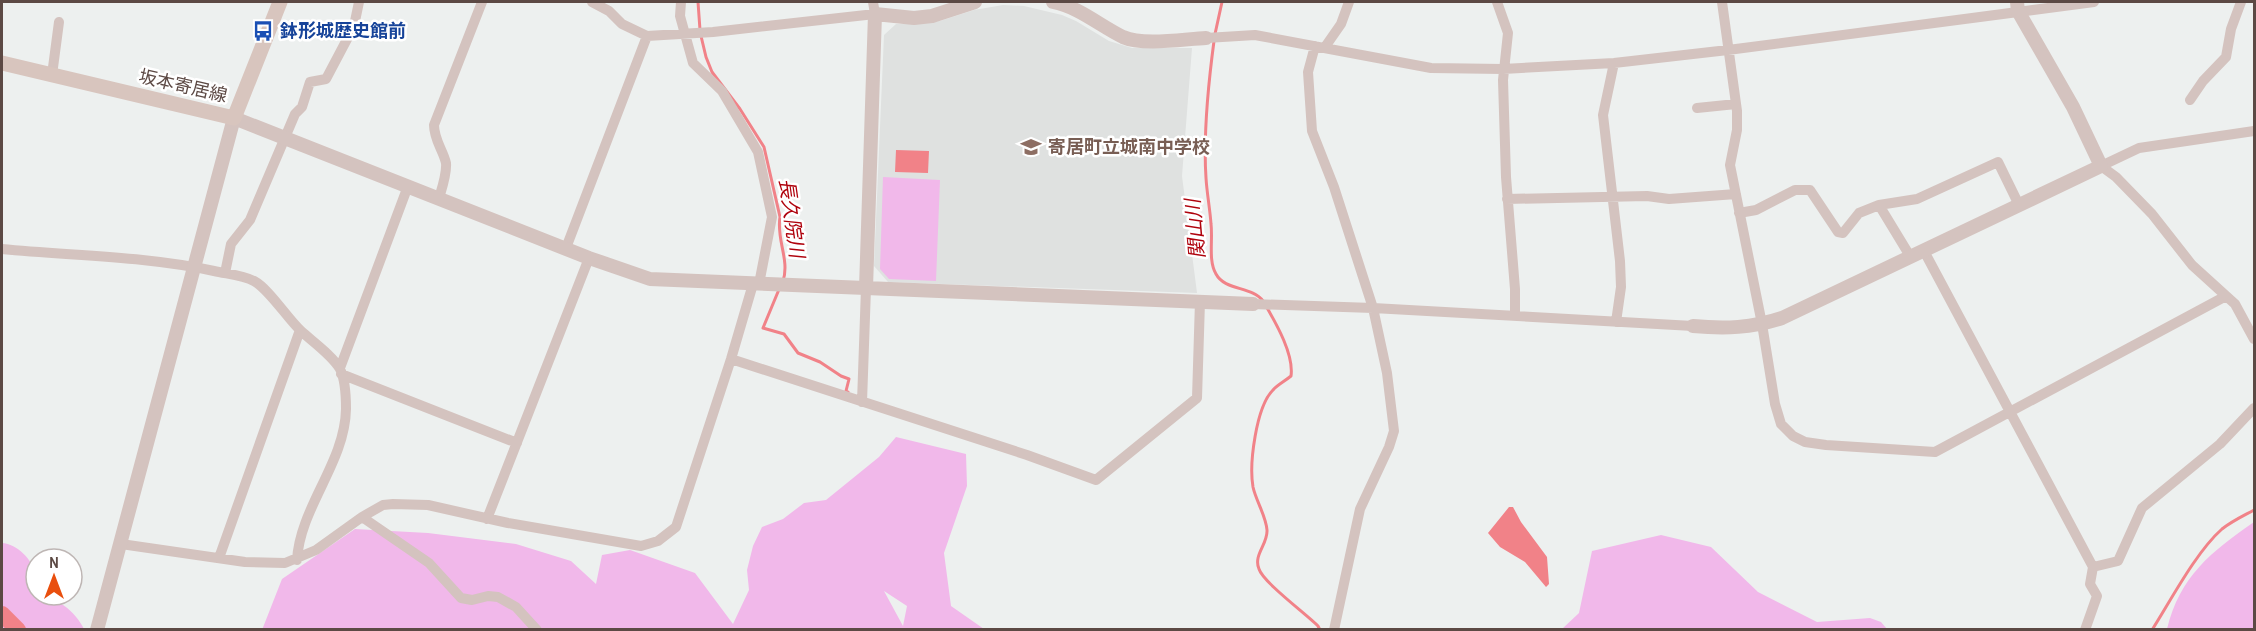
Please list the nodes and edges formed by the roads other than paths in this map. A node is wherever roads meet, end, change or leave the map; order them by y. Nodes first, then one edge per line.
1 (280, 2) edge
2 (359, 2) edge
3 (482, 2) edge
4 (592, 2) edge
5 (681, 2) edge
6 (975, 2) edge
7 (1057, 2) edge
8 (1349, 2) edge
9 (1497, 2) edge
10 (1722, 2) edge
11 (2094, 2) edge
12 (2241, 2) edge
13 (2017, 6) edge
14 (874, 8) edge
15 (59, 22) dead end
16 (684, 33) junction
17 (647, 36) junction
18 (1206, 38) joint
19 (1320, 47) junction
20 (1728, 50) junction
21 (2, 63) edge
22 (1614, 63) junction
23 (1503, 69) junction
24 (52, 75) junction
25 (2190, 100) dead end
26 (1736, 104) junction
27 (1697, 108) dead end
28 (234, 118) junction
29 (2254, 131) edge
30 (284, 138) junction
31 (2101, 166) junction
32 (408, 186) junction
33 (1736, 194) junction
34 (1614, 197) junction
35 (440, 198) junction
36 (1507, 198) junction
37 (1879, 205) junction
38 (2019, 205) junction
39 (1739, 213) junction
40 (566, 248) junction
41 (2, 249) edge
42 (1924, 251) junction
43 (1910, 256) junction
44 (589, 258) junction
45 (194, 266) junction
46 (225, 273) junction
47 (756, 284) junction
48 (866, 288) junction
49 (2226, 296) junction
50 (1200, 301) junction
51 (1252, 304) joint
52 (1373, 308) junction
53 (1515, 316) junction
54 (1616, 322) junction
55 (1762, 324) junction
56 (1693, 326) joint
57 (300, 330) junction
58 (2254, 339) edge
59 (731, 359) junction
60 (340, 371) junction
61 (862, 402) junction
62 (2254, 408) edge
63 (2010, 411) junction
64 (517, 443) junction
65 (362, 517) junction
66 (487, 519) junction
67 (121, 544) junction
68 (219, 558) junction
69 (297, 560) junction
70 (2093, 567) junction
71 (97, 630) edge
72 (537, 630) edge
73 (1334, 630) edge
74 (2085, 630) edge

1 - 28 main road, 坂本寄居線
2 - 30 street
3 - 35 street
4 - 17 street
5 - 16 street
6 - 14 street
7 - 18 street
8 - 19 street
9 - 23 street
10 - 20 street
11 - 13 street
12 - 25 street
13 - 20 street
13 - 31 street
14 - 16 street
14 - 48 street
15 - 24 street
16 - 17 street
16 - 47 street
17 - 40 street
18 - 19 street
19 - 23 street
19 - 52 street
20 - 22 street
20 - 26 street
21 - 24 main road, 坂本寄居線
22 - 23 street
22 - 34 street
23 - 36 street
24 - 28 main road, 坂本寄居線
26 - 27 street
26 - 33 street
28 - 30 street
28 - 45 street
29 - 31 street
30 - 32 street
30 - 46 street
31 - 38 street
31 - 49 street
32 - 35 street
32 - 60 street
33 - 34 street
33 - 39 street
34 - 36 street
34 - 54 street
35 - 40 street
36 - 53 street
37 - 38 street
37 - 39 street
37 - 43 street
38 - 42 street
39 - 55 street
40 - 44 street
41 - 45 street
42 - 43 street
42 - 63 street
43 - 55 street
44 - 47 street
44 - 64 street
45 - 46 street
45 - 67 street
46 - 57 street
47 - 48 street
47 - 59 street
48 - 50 street
48 - 61 street
49 - 58 street
49 - 63 street
50 - 51 street
50 - 61 street
51 - 52 street
52 - 53 street
52 - 73 street
53 - 54 street
54 - 56 street
55 - 56 street
55 - 63 street
57 - 60 street
57 - 68 street
59 - 61 street
59 - 66 street
60 - 64 street
60 - 69 street
62 - 70 street
63 - 70 street
64 - 66 street
65 - 66 street
65 - 69 street
65 - 72 street
67 - 68 street
67 - 71 street
68 - 69 street
70 - 74 street

